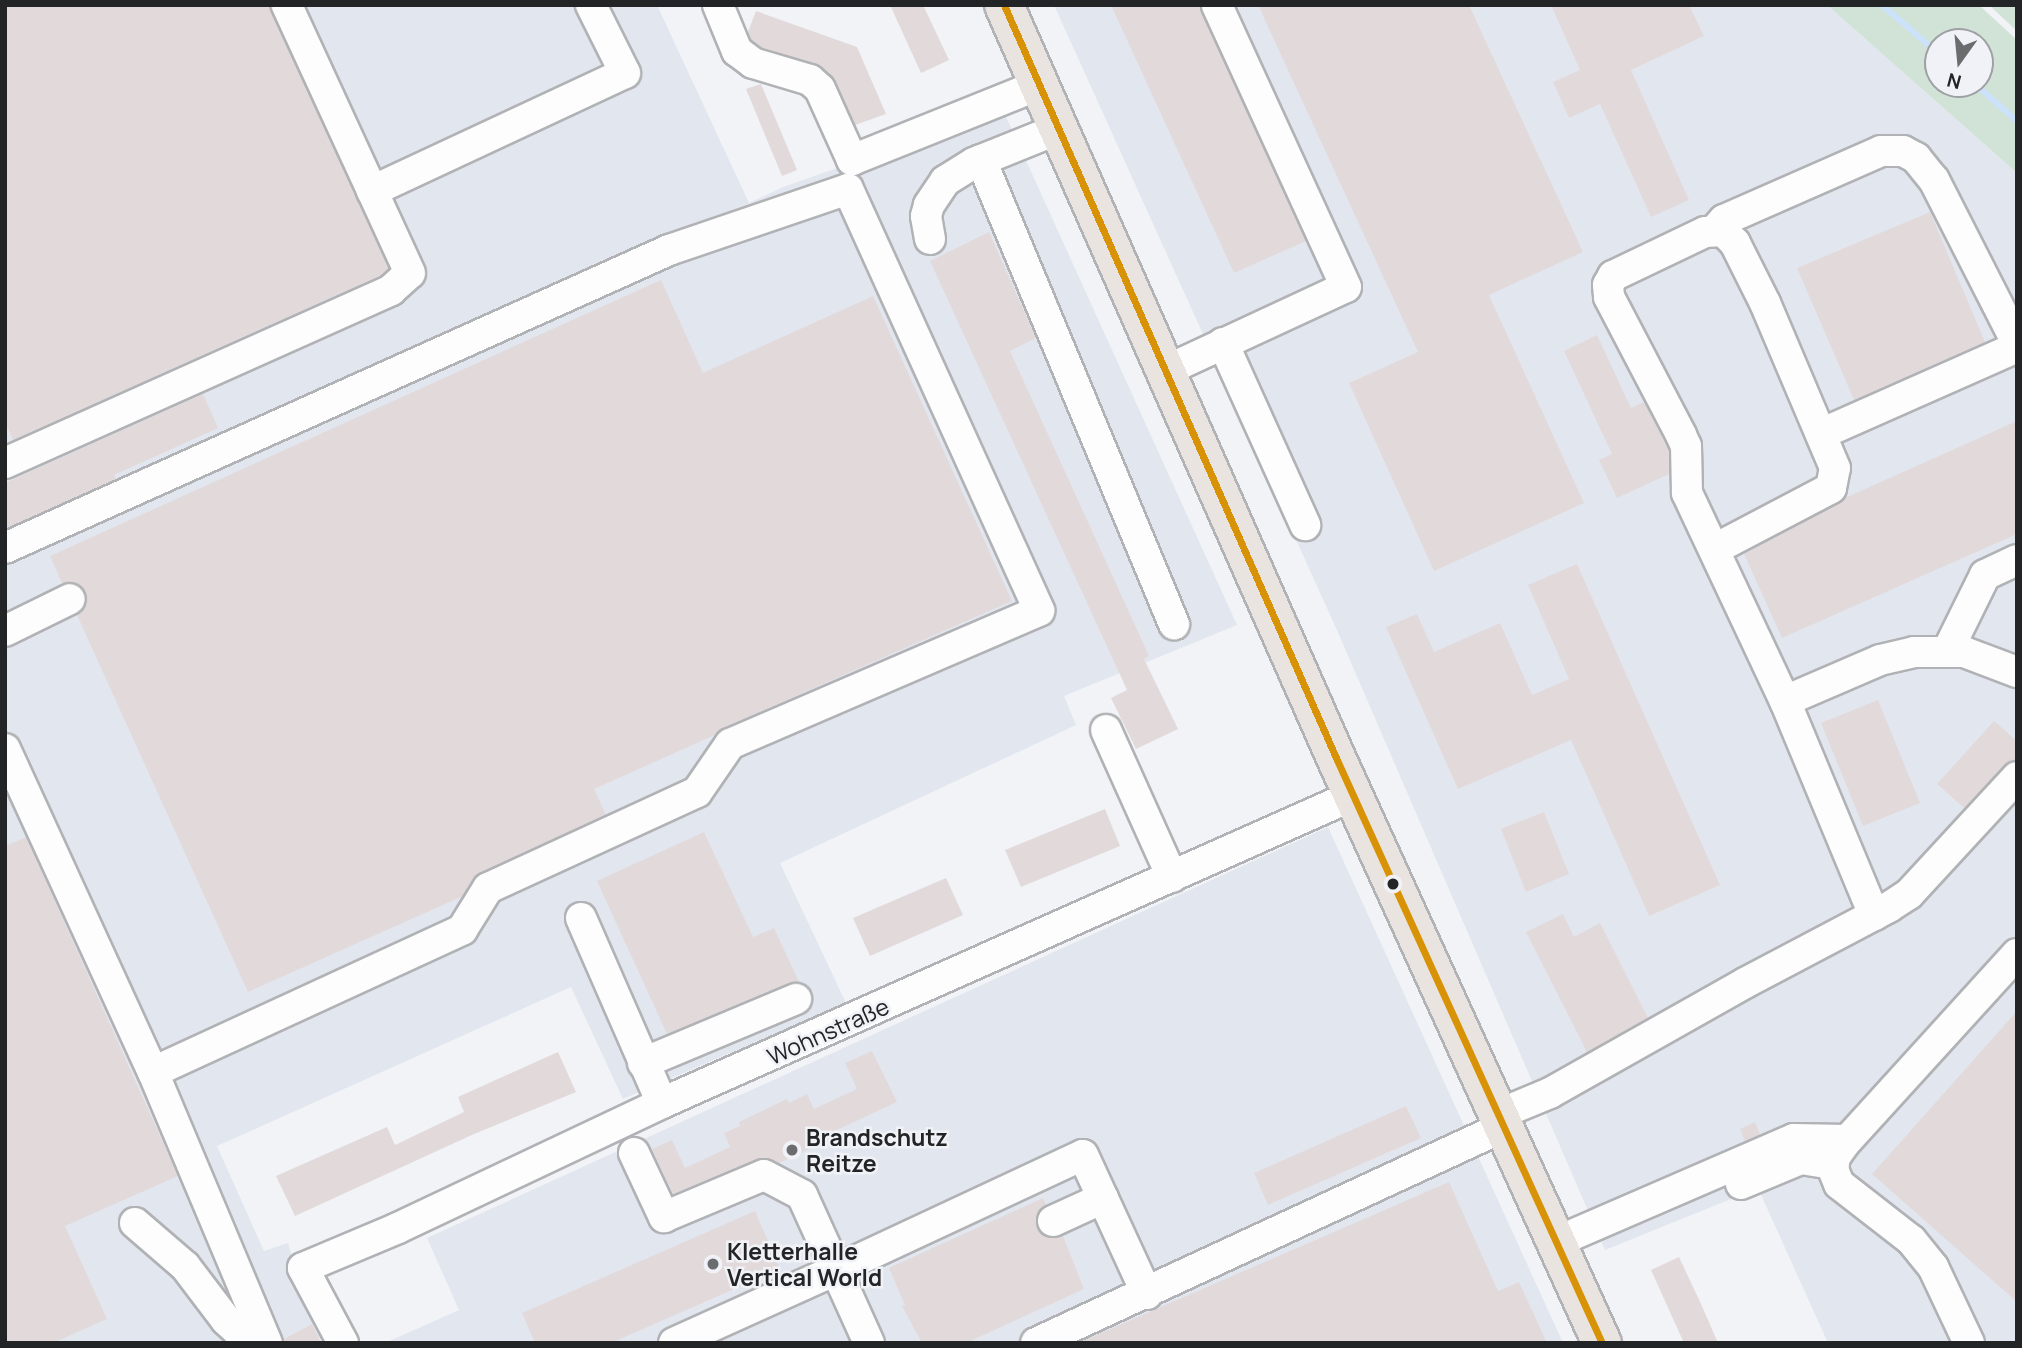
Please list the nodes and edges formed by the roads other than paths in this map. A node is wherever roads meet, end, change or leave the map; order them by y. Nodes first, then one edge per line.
1 (287, 5) edge
2 (591, 5) edge
3 (718, 5) edge
4 (1004, 5) edge
5 (1217, 5) edge
6 (1041, 84) junction
7 (1061, 128) junction
8 (981, 160) junction
9 (372, 191) junction
10 (1714, 231) junction
11 (930, 239) dead end
12 (1223, 343) junction
13 (2017, 345) edge
14 (1167, 370) junction
15 (1821, 434) junction
16 (5, 463) edge
17 (1305, 525) dead end
18 (5, 548) edge
19 (1714, 549) junction
20 (2017, 560) edge
21 (70, 599) dead end
22 (1174, 624) dead end
23 (5, 631) edge
24 (1947, 652) junction
25 (2017, 672) edge
26 (1785, 701) junction
27 (1106, 730) dead end
28 (5, 749) edge
29 (2017, 777) edge
30 (1354, 795) junction
31 (1172, 877) junction
32 (1874, 915) junction
33 (581, 918) dead end
34 (2017, 954) edge
35 (796, 999) dead end
36 (643, 1063) junction
37 (153, 1072) junction
38 (662, 1103) junction
39 (1500, 1121) junction
40 (1840, 1152) junction
41 (634, 1153) dead end
42 (1103, 1198) junction
43 (1053, 1221) dead end
44 (135, 1223) dead end
45 (1560, 1252) junction
46 (836, 1270) junction
47 (1147, 1294) junction
48 (251, 1343) edge
49 (267, 1343) edge
50 (343, 1343) edge
51 (674, 1343) edge
52 (869, 1343) edge
53 (1036, 1343) edge
54 (1602, 1343) edge
55 (1969, 1343) edge

1 - 9 street
2 - 9 street
3 - 6 street
4 - 6 main road
5 - 12 street
6 - 7 main road
7 - 8 street
7 - 14 main road
8 - 11 street
8 - 22 street
9 - 16 street
10 - 13 street
10 - 15 street
10 - 19 street
12 - 14 street
12 - 17 street
13 - 15 street
14 - 30 main road
15 - 19 street
18 - 37 street
19 - 26 street
20 - 24 street
21 - 23 street
24 - 25 street
24 - 26 street
26 - 32 street
27 - 31 street
28 - 37 street
29 - 32 street
30 - 31 street, Wohnstraße
30 - 39 main road
31 - 38 street, Wohnstraße
32 - 39 street
33 - 36 street
34 - 40 street
35 - 36 street
36 - 38 street
37 - 49 street
38 - 50 street, Wohnstraße
39 - 45 main road
39 - 47 street
40 - 45 street
40 - 55 street
41 - 46 street
42 - 43 street
42 - 46 street
42 - 47 street
44 - 48 street
45 - 54 main road
46 - 51 street
46 - 52 street
47 - 53 street

